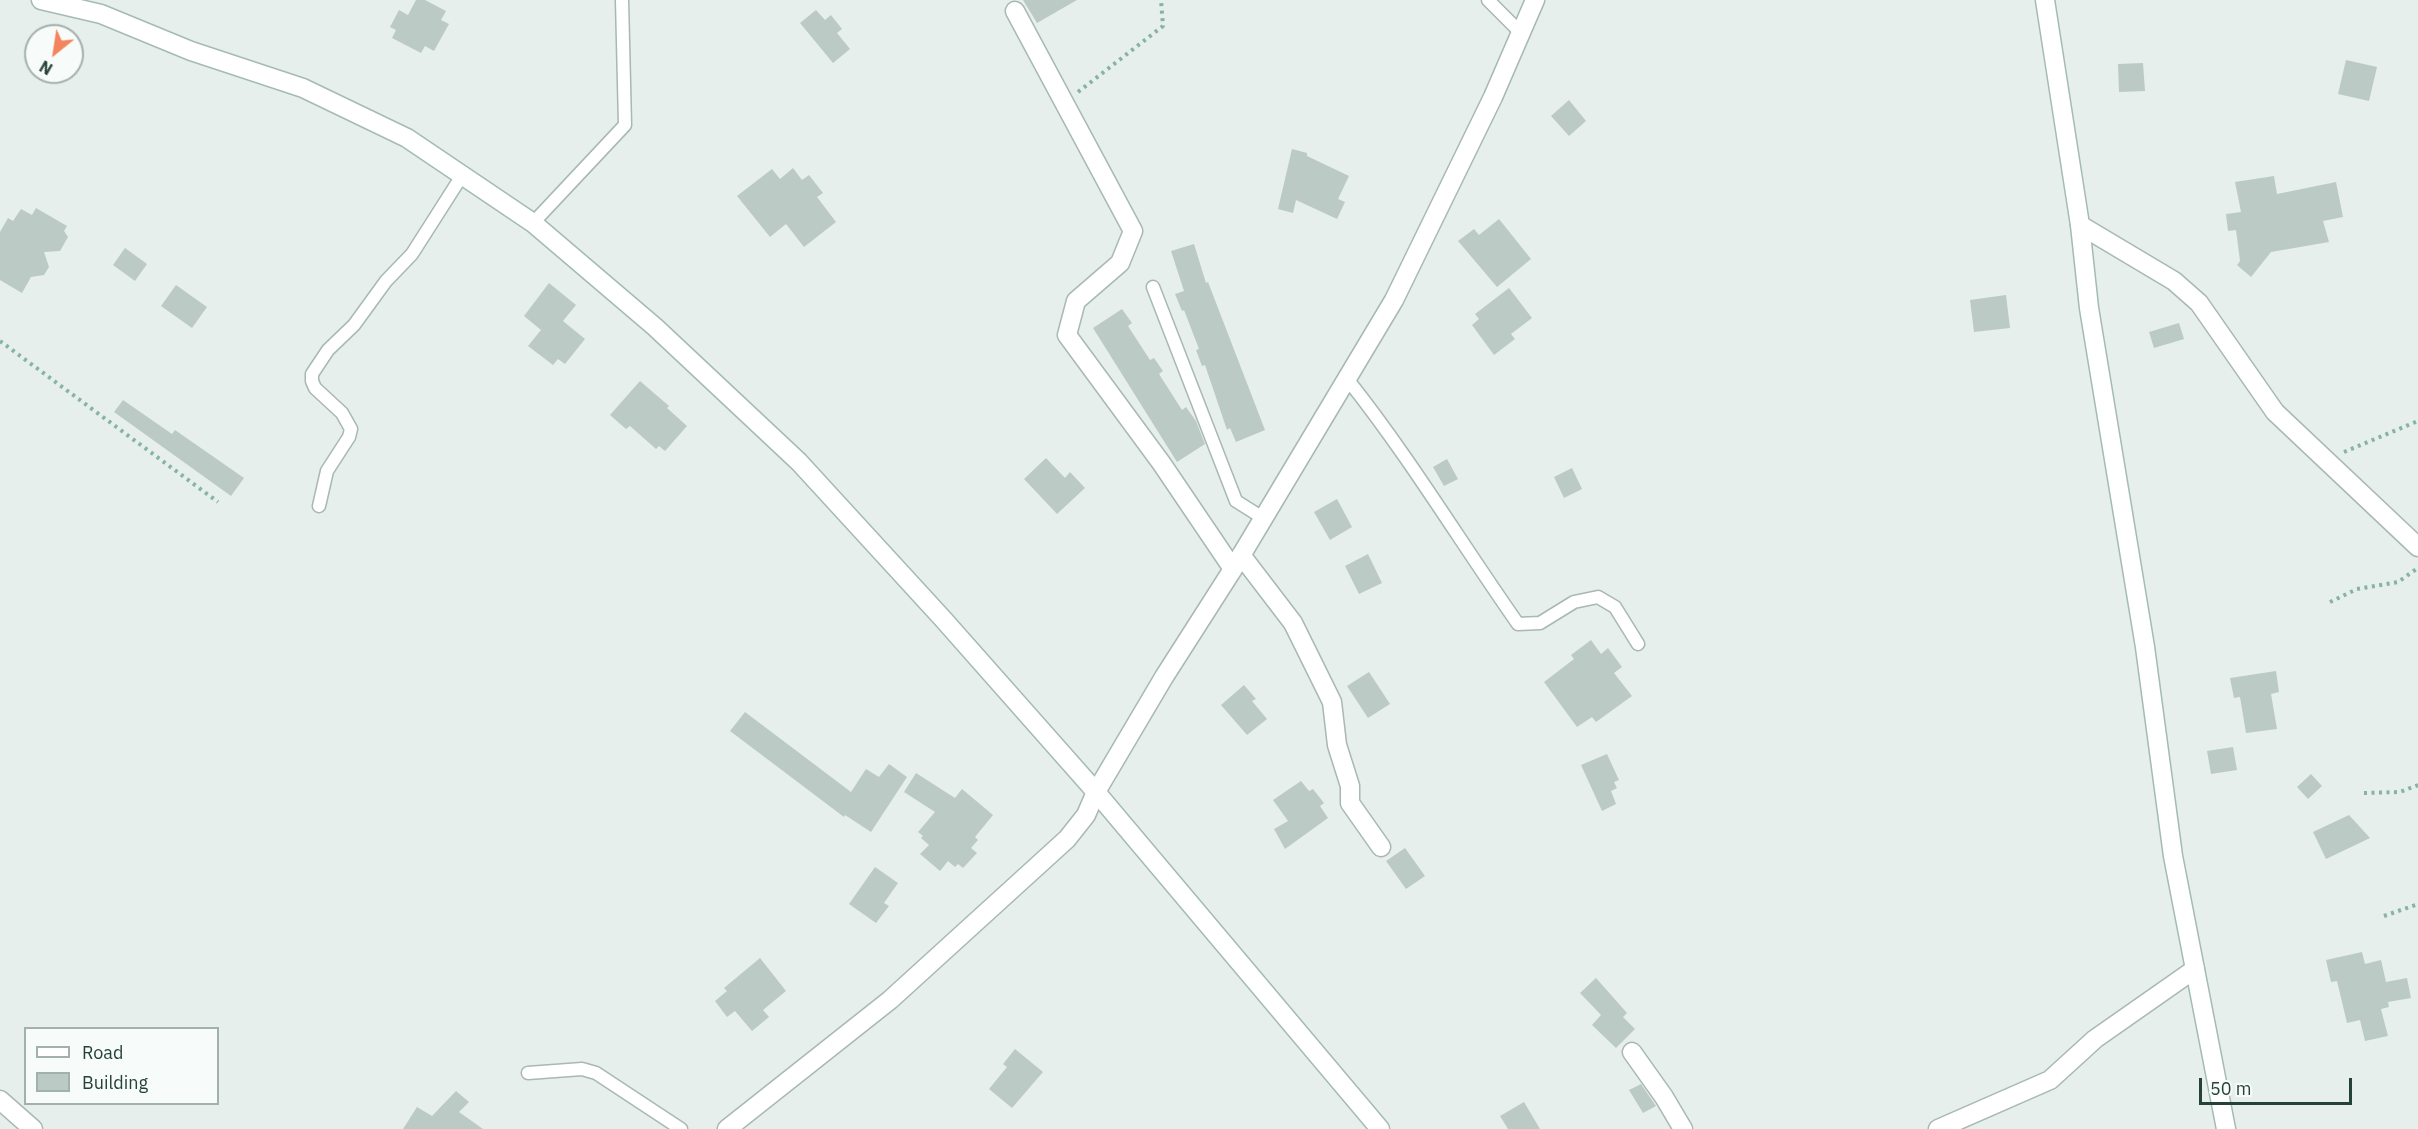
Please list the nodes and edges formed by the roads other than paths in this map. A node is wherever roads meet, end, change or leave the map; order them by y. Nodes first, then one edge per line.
1 (40, 0) edge
2 (622, 0) edge
3 (1488, 0) edge
4 (1535, 0) edge
5 (2045, 0) edge
6 (1015, 11) dead end
7 (1521, 34) junction
8 (463, 174) junction
9 (533, 223) junction
10 (2080, 225) junction
11 (1153, 287) dead end
12 (1348, 380) junction
13 (319, 506) dead end
14 (1263, 518) junction
15 (2418, 547) edge
16 (1237, 562) junction
17 (1638, 644) dead end
18 (1095, 792) junction
19 (1381, 847) dead end
20 (2195, 969) junction
21 (1632, 1053) dead end
22 (528, 1073) dead end
23 (0, 1100) edge
24 (33, 1129) edge
25 (681, 1129) edge
26 (727, 1129) edge
27 (1380, 1129) edge
28 (1683, 1129) edge
29 (1938, 1129) edge
30 (2226, 1129) edge

1 - 8 street
2 - 9 lane
3 - 7 lane
4 - 7 street
5 - 10 street
6 - 16 street
7 - 12 street
8 - 9 street
8 - 13 lane
9 - 18 street
10 - 15 street
10 - 20 street
11 - 14 lane
12 - 14 street
12 - 17 lane
14 - 16 street
16 - 18 street
16 - 19 street
18 - 26 street
18 - 27 street
20 - 29 street
20 - 30 street
21 - 28 street
22 - 25 lane
23 - 24 street

